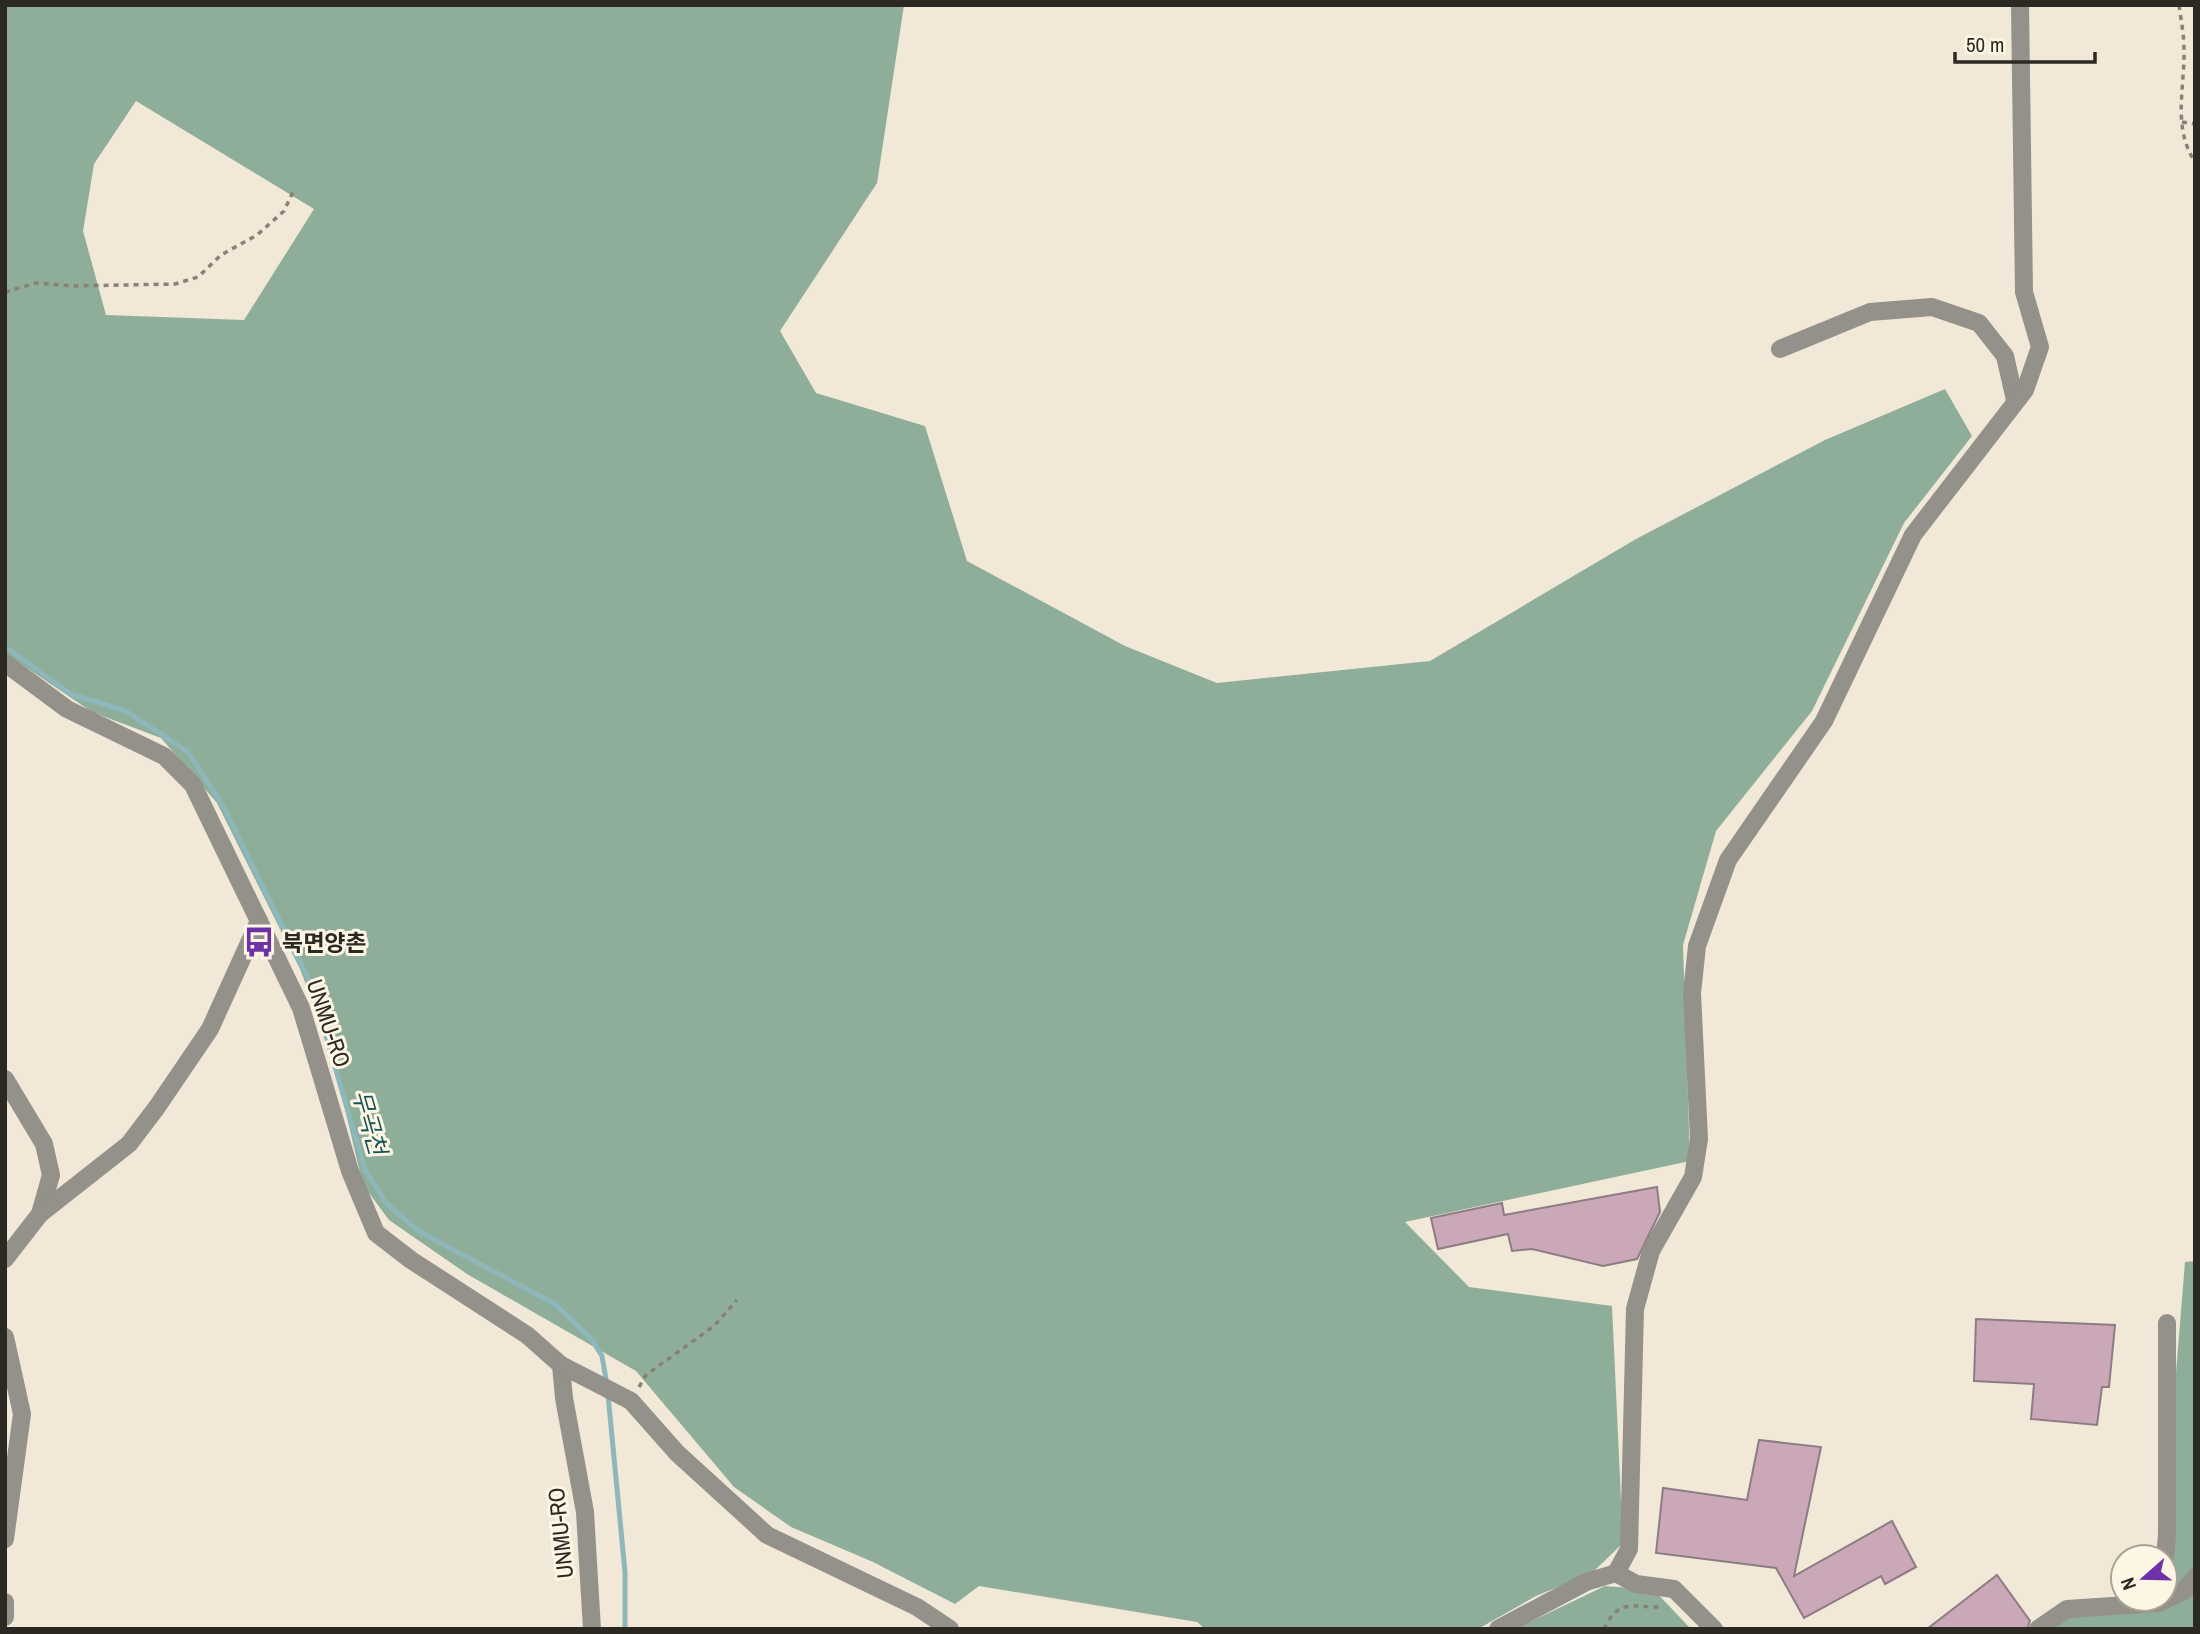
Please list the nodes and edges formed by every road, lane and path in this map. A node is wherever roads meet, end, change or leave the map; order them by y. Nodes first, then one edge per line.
1 (2020, 5) edge
2 (2179, 5) edge
3 (2182, 122) junction
4 (2195, 124) edge
5 (2195, 162) edge
6 (294, 190) dead end
7 (5, 292) edge
8 (1780, 349) dead end
9 (2015, 400) junction
10 (5, 663) edge
11 (259, 921) junction
12 (5, 1079) edge
13 (40, 1213) junction
14 (5, 1259) edge
15 (737, 1300) dead end
16 (2167, 1323) dead end
17 (5, 1337) edge
18 (561, 1365) junction
19 (631, 1401) junction
20 (5, 1539) edge
21 (2166, 1543) edge
22 (1616, 1573) junction
23 (2195, 1577) edge
24 (2179, 1593) edge
25 (5, 1602) edge
26 (2109, 1603) edge
27 (1694, 1607) junction
28 (5, 1617) edge
29 (592, 1629) edge
30 (950, 1629) edge
31 (1498, 1629) edge
32 (1604, 1629) edge
33 (1714, 1629) edge
34 (2038, 1629) edge

1 - 9 street
2 - 3 path
3 - 4 path
3 - 5 path
6 - 7 path
8 - 9 street
9 - 22 street
10 - 11 street, UNMU-RO
11 - 13 street
11 - 18 street, UNMU-RO
12 - 13 street
13 - 14 street
15 - 19 path
16 - 21 street
17 - 20 street
18 - 19 street
18 - 29 street, UNMU-RO
19 - 30 street
22 - 27 street
22 - 31 street
23 - 24 street
25 - 28 street
26 - 34 street
27 - 32 path
27 - 33 street

